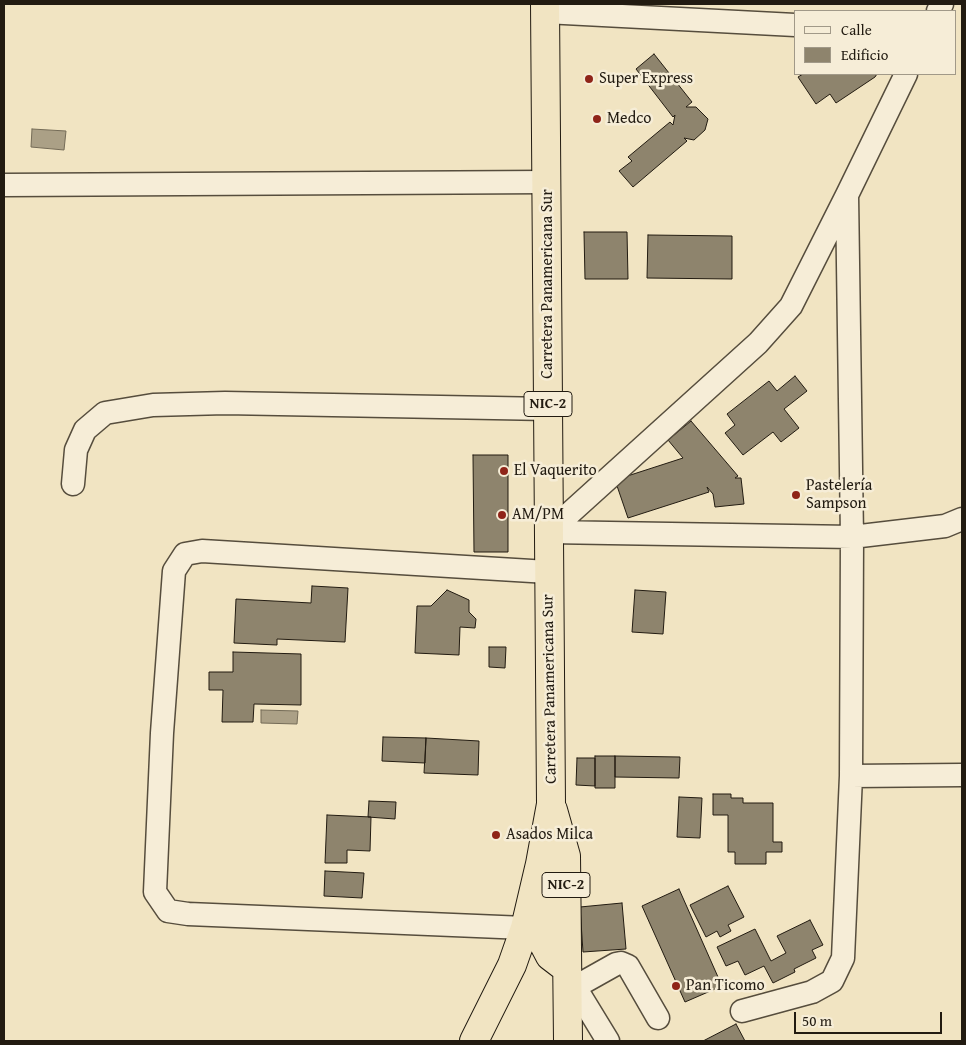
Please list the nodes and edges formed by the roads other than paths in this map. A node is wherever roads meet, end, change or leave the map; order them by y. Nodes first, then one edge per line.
1 (545, 8) edge
2 (794, 26) edge
3 (906, 75) edge
4 (547, 182) junction
5 (4, 185) edge
6 (847, 195) junction
7 (548, 409) junction
8 (73, 484) dead end
9 (962, 519) edge
10 (549, 532) junction
11 (852, 537) junction
12 (548, 572) junction
13 (962, 775) edge
14 (850, 776) junction
15 (551, 804) junction
16 (540, 864) junction
17 (525, 928) junction
18 (512, 965) junction
19 (571, 978) junction
20 (742, 1010) dead end
21 (658, 1018) dead end
22 (475, 1041) edge
23 (568, 1041) edge
24 (608, 1041) edge

1 - 2 street
1 - 4 highway, Carretera Panamericana Sur / NIC-2
3 - 6 street
4 - 5 street
4 - 7 highway, Carretera Panamericana Sur / NIC-2
6 - 10 street
6 - 11 street
7 - 8 street
7 - 10 highway, Carretera Panamericana Sur / NIC-2
9 - 11 street
10 - 11 street
10 - 12 highway, Carretera Panamericana Sur / NIC-2
11 - 14 street
12 - 15 highway, Carretera Panamericana Sur / NIC-2
12 - 17 street
13 - 14 street
14 - 20 street
15 - 16 highway, Carretera Panamericana Sur / NIC-2
15 - 19 highway, Carretera Panamericana Sur / NIC-2
16 - 17 highway, Carretera Panamericana Sur / NIC-2
16 - 19 highway
17 - 18 highway, Carretera Panamericana Sur / NIC-2
18 - 19 highway
18 - 22 highway, Carretera Panamericana Sur / NIC-2
19 - 21 street
19 - 23 highway, Carretera Panamericana Sur / NIC-2
19 - 24 street

